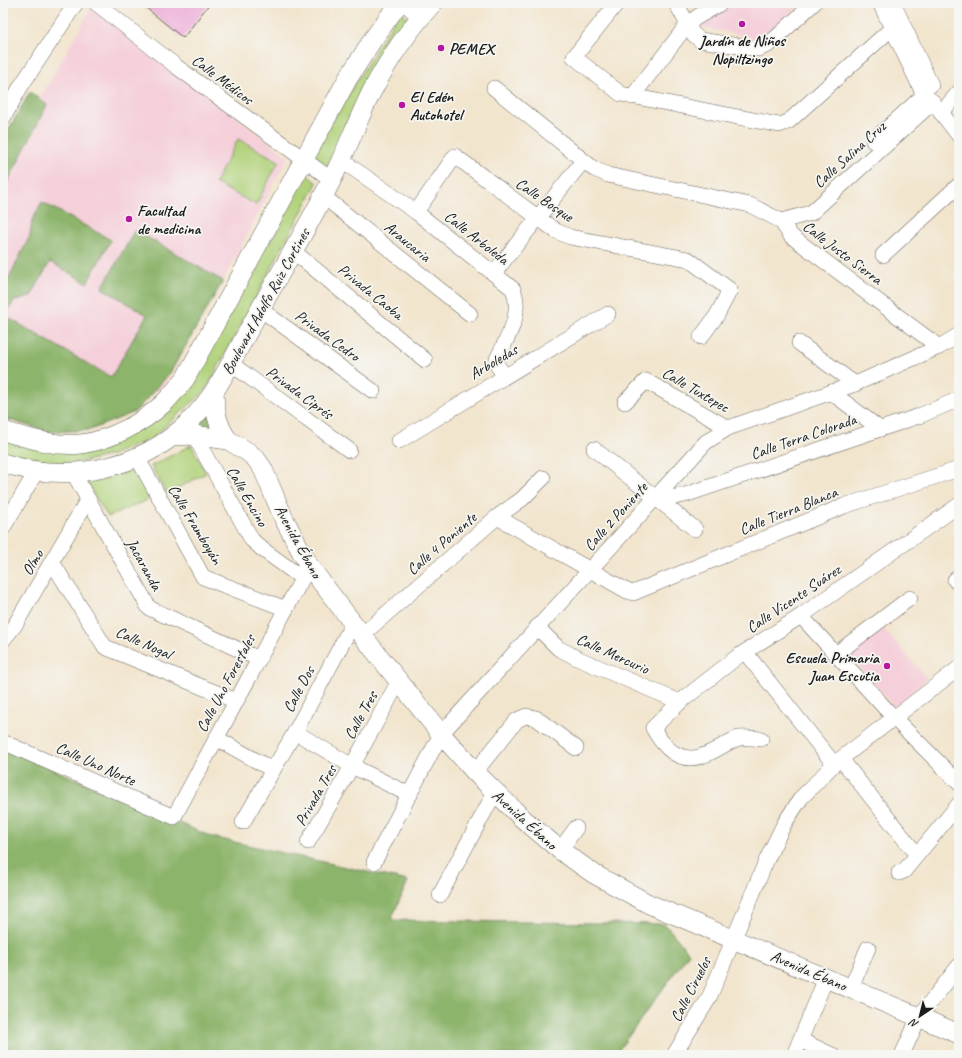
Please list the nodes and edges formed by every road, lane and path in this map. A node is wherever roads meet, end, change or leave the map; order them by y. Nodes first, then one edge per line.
1 (76, 3) edge
2 (96, 3) edge
3 (399, 3) edge
4 (404, 3) edge
5 (433, 3) edge
6 (617, 3) edge
7 (676, 3) edge
8 (721, 3) edge
9 (814, 3) edge
10 (880, 3) edge
11 (893, 3) edge
12 (420, 18) junction
13 (896, 24) junction
14 (688, 25) junction
15 (494, 88) dead end
16 (959, 92) edge
17 (632, 97) junction
18 (933, 103) junction
19 (3, 118) edge
20 (957, 133) edge
21 (873, 142) dead end
22 (959, 148) edge
23 (303, 160) junction
24 (341, 160) junction
25 (583, 161) junction
26 (959, 185) edge
27 (327, 188) junction
28 (416, 212) junction
29 (538, 219) junction
30 (781, 221) junction
31 (293, 251) junction
32 (883, 255) dead end
33 (494, 273) junction
34 (260, 308) junction
35 (470, 314) dead end
36 (608, 314) dead end
37 (959, 335) edge
38 (701, 337) dead end
39 (799, 343) dead end
40 (939, 348) junction
41 (426, 360) dead end
42 (230, 363) junction
43 (504, 375) junction
44 (855, 384) junction
45 (373, 391) dead end
46 (831, 392) junction
47 (214, 393) junction
48 (959, 399) edge
49 (625, 402) dead end
50 (728, 428) junction
51 (880, 429) junction
52 (3, 431) edge
53 (194, 435) junction
54 (174, 436) junction
55 (228, 440) junction
56 (399, 441) dead end
57 (594, 449) dead end
58 (349, 450) dead end
59 (136, 457) junction
60 (3, 463) edge
61 (959, 468) edge
62 (36, 472) junction
63 (74, 474) junction
64 (543, 478) dead end
65 (656, 497) junction
66 (88, 499) junction
67 (959, 505) edge
68 (497, 518) junction
69 (3, 528) edge
70 (695, 529) dead end
71 (52, 562) junction
72 (591, 570) junction
73 (306, 572) junction
74 (910, 598) dead end
75 (286, 609) junction
76 (801, 616) junction
77 (537, 627) junction
78 (357, 629) junction
79 (3, 640) edge
80 (745, 652) junction
81 (836, 654) junction
82 (259, 659) junction
83 (959, 668) edge
84 (399, 680) junction
85 (236, 701) junction
86 (680, 702) junction
87 (895, 719) junction
88 (295, 732) junction
89 (441, 734) junction
90 (216, 738) junction
91 (760, 739) dead end
92 (3, 742) edge
93 (576, 748) dead end
94 (838, 762) junction
95 (352, 766) junction
96 (273, 770) junction
97 (475, 772) junction
98 (957, 778) edge
99 (495, 792) junction
100 (410, 795) junction
101 (959, 804) edge
102 (174, 817) joint
103 (243, 822) dead end
104 (576, 828) dead end
105 (308, 842) dead end
106 (560, 850) junction
107 (917, 855) junction
108 (374, 862) dead end
109 (899, 872) dead end
110 (440, 894) dead end
111 (734, 939) junction
112 (868, 948) dead end
113 (959, 966) edge
114 (826, 978) junction
115 (851, 988) junction
116 (919, 1017) junction
117 (959, 1034) edge
118 (800, 1040) junction
119 (674, 1055) edge
120 (794, 1055) edge
121 (832, 1055) edge
122 (902, 1055) edge

1 - 19 street
2 - 23 street, Calle Médicos
3 - 23 main road, Boulevard Adolfo Ruiz Cortines
4 - 12 street
5 - 12 main road, Boulevard Adolfo Ruiz Cortines
6 - 17 street
7 - 14 street
8 - 14 street
9 - 14 street
10 - 13 street
11 - 13 street
12 - 24 main road, Boulevard Adolfo Ruiz Cortines
13 - 17 street
13 - 18 street
14 - 17 street
15 - 25 street, Calle Justo Sierra
16 - 18 street
18 - 20 street
18 - 21 street, Calle Salina Cruz
18 - 30 street, Calle Salina Cruz
20 - 22 street
23 - 27 street, Calle Médicos
23 - 52 main road, Boulevard Adolfo Ruiz Cortines
24 - 27 main road, Boulevard Adolfo Ruiz Cortines
24 - 28 street, Calle Arboleda
25 - 29 street
25 - 30 street, Calle Justo Sierra
26 - 32 street
27 - 31 main road, Boulevard Adolfo Ruiz Cortines
27 - 35 street, Araucaria
28 - 29 street, Calle Bosque
28 - 33 street, Calle Arboleda
29 - 33 street
29 - 38 street, Calle Bosque
30 - 40 street, Calle Justo Sierra
31 - 34 main road, Boulevard Adolfo Ruiz Cortines
31 - 41 street, Privada Caoba
33 - 43 street, Calle Arboleda
34 - 42 main road, Boulevard Adolfo Ruiz Cortines
34 - 45 street, Privada Cedro
36 - 43 street, Arboledas
37 - 40 street, Calle 2 Poniente
39 - 44 street
40 - 44 street, Calle 2 Poniente
42 - 47 main road, Boulevard Adolfo Ruiz Cortines
42 - 58 street, Privada Ciprés
43 - 56 street, Arboledas
44 - 46 street, Calle 2 Poniente
46 - 50 street, Calle 2 Poniente
46 - 51 street
47 - 54 main road, Boulevard Adolfo Ruiz Cortines
47 - 55 main road, Avenida Ébano
48 - 51 street, Calle Terra Colorada
49 - 50 street, Calle Tuxtepec
50 - 65 street, Calle 2 Poniente
51 - 65 street, Calle Terra Colorada
53 - 54 main road, Avenida Ébano
53 - 55 main road, Avenida Ébano
53 - 73 street, Calle Encino
54 - 59 main road, Boulevard Adolfo Ruiz Cortines
55 - 73 main road, Avenida Ébano
57 - 65 street
59 - 63 main road, Boulevard Adolfo Ruiz Cortines
59 - 75 street, Calle Framboyán
60 - 62 main road, Boulevard Adolfo Ruiz Cortines
61 - 72 street, Calle Tierra Blanca
62 - 63 main road, Boulevard Adolfo Ruiz Cortines
62 - 69 street
63 - 66 street, Jacaranda
64 - 68 street, Calle 4 Poniente
65 - 70 street
65 - 72 street, Calle 2 Poniente
66 - 71 street, Olmo
66 - 82 street, Jacaranda
67 - 76 street, Calle Vicente Suárez
68 - 72 street
68 - 78 street, Calle 4 Poniente
71 - 79 street, Olmo
71 - 85 street, Calle Nogal
72 - 77 street, Calle 2 Poniente
73 - 75 street, Calle Uno Forestales
73 - 78 main road, Avenida Ébano
74 - 81 street
75 - 82 street, Calle Uno Forestales
76 - 80 street, Calle Vicente Suárez
76 - 81 street
77 - 86 street, Calle Mercurio
77 - 89 street, Calle 2 Poniente
78 - 84 main road, Avenida Ébano
78 - 88 street, Calle Dos
80 - 86 street, Calle Vicente Suárez
80 - 94 street
81 - 87 street
82 - 85 street, Calle Uno Forestales
83 - 87 street, Calle Ciruelos
84 - 89 main road, Avenida Ébano
84 - 95 street, Calle Tres
85 - 90 street, Calle Uno Forestales
86 - 91 street, Calle Vicente Suárez
87 - 94 street, Calle Ciruelos
87 - 98 street
88 - 95 street
88 - 96 street, Calle Dos
89 - 97 main road, Avenida Ébano
89 - 100 street, Calle 2 Poniente
90 - 96 street
90 - 102 street, Calle Uno Forestales
92 - 102 street, Calle Uno Norte
93 - 97 street
94 - 107 street
94 - 111 street, Calle Ciruelos
95 - 100 street
95 - 105 street, Privada Tres
96 - 103 street, Calle Dos
97 - 99 main road, Avenida Ébano
99 - 106 main road, Avenida Ébano
99 - 110 street
100 - 108 street, Calle 2 Poniente
101 - 107 street
104 - 106 street
106 - 111 main road, Avenida Ébano
107 - 109 street
111 - 114 main road, Avenida Ébano
111 - 119 street, Calle Ciruelos
112 - 115 street
113 - 116 street
114 - 115 main road, Avenida Ébano
114 - 118 street
115 - 116 main road, Avenida Ébano
116 - 117 main road, Avenida Ébano
116 - 122 street
118 - 120 street
118 - 121 street

